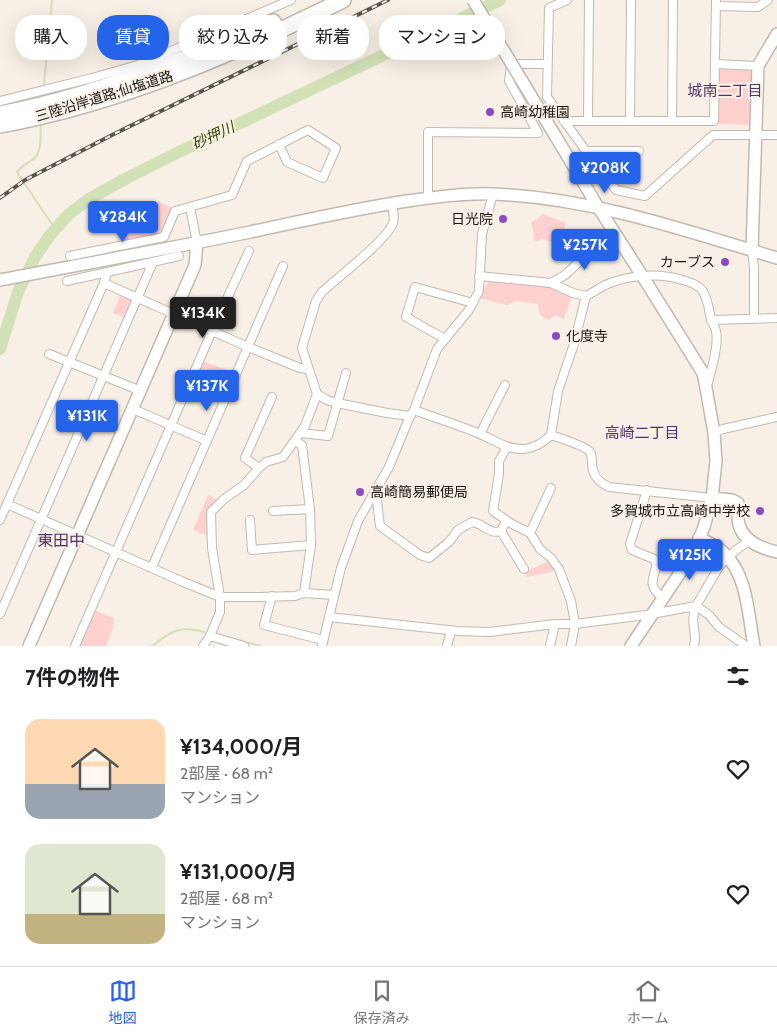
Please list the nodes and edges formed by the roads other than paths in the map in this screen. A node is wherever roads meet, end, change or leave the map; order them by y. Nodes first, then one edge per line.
1 (291, 0) edge
2 (320, 0) edge
3 (343, 0) edge
4 (473, 0) edge
5 (567, 0) edge
6 (589, 0) edge
7 (631, 0) edge
8 (673, 0) edge
9 (768, 0) edge
10 (716, 3) edge
11 (758, 3) edge
12 (777, 34) edge
13 (547, 64) junction
14 (714, 64) junction
15 (758, 66) junction
16 (0, 101) edge
17 (0, 114) edge
18 (564, 120) junction
19 (588, 120) junction
20 (630, 120) junction
21 (672, 121) junction
22 (0, 125) edge
23 (756, 135) junction
24 (777, 135) edge
25 (279, 144) junction
26 (586, 151) junction
27 (639, 151) dead end
28 (494, 194) junction
29 (428, 198) junction
30 (392, 203) junction
31 (190, 207) junction
32 (598, 207) junction
33 (604, 238) dead end
34 (197, 243) junction
35 (752, 250) junction
36 (249, 251) dead end
37 (70, 256) dead end
38 (180, 256) dead end
39 (777, 258) edge
40 (153, 262) junction
41 (283, 266) dead end
42 (107, 273) junction
43 (479, 276) junction
44 (643, 276) junction
45 (0, 280) edge
46 (67, 281) dead end
47 (551, 282) junction
48 (104, 283) junction
49 (586, 296) junction
50 (138, 298) junction
51 (473, 303) junction
52 (173, 314) junction
53 (754, 318) junction
54 (777, 318) edge
55 (711, 320) junction
56 (212, 331) junction
57 (445, 339) junction
58 (248, 347) junction
59 (49, 354) dead end
60 (69, 362) junction
61 (308, 369) junction
62 (346, 373) dead end
63 (103, 375) junction
64 (505, 385) dead end
65 (706, 388) junction
66 (141, 391) junction
67 (316, 394) junction
68 (272, 397) dead end
69 (337, 403) junction
70 (133, 409) junction
71 (412, 413) junction
72 (777, 417) edge
73 (172, 426) junction
74 (301, 433) junction
75 (714, 433) junction
76 (480, 434) junction
77 (551, 434) junction
78 (207, 441) junction
79 (295, 441) junction
80 (507, 447) junction
81 (259, 468) junction
82 (551, 488) dead end
83 (647, 490) junction
84 (372, 496) junction
85 (712, 498) junction
86 (7, 504) junction
87 (310, 509) junction
88 (273, 511) dead end
89 (0, 520) edge
90 (42, 520) junction
91 (250, 520) dead end
92 (506, 521) junction
93 (501, 531) junction
94 (530, 533) junction
95 (77, 535) junction
96 (699, 538) junction
97 (749, 541) junction
98 (311, 545) junction
99 (116, 552) junction
100 (777, 552) edge
101 (728, 558) junction
102 (152, 568) junction
103 (524, 569) dead end
104 (304, 593) junction
105 (334, 595) junction
106 (272, 596) junction
107 (220, 597) junction
108 (663, 598) junction
109 (696, 606) junction
110 (0, 614) edge
111 (653, 614) junction
112 (329, 617) junction
113 (555, 624) junction
114 (575, 624) junction
115 (451, 631) junction
116 (210, 636) junction
117 (322, 643) edge
118 (29, 646) edge
119 (75, 646) edge
120 (203, 646) edge
121 (244, 646) edge
122 (447, 646) edge
123 (550, 646) edge
124 (570, 646) edge
125 (631, 646) edge
126 (694, 646) edge
127 (746, 646) edge
128 (754, 646) edge

1 - 16 street
2 - 17 highway, 三陸沿岸道路;仙塩道路
3 - 22 highway, 三陸沿岸道路;仙塩道路
4 - 32 street, bridge
5 - 13 street
6 - 19 street
7 - 20 street
8 - 21 street
9 - 11 street
10 - 11 street
10 - 14 street
12 - 15 street
13 - 18 street
13 - 29 street
14 - 15 street
14 - 21 street
15 - 23 street
18 - 19 street
18 - 26 street
19 - 20 street
20 - 21 street
23 - 24 street
23 - 26 street
23 - 35 street
25 - 25 street
25 - 31 street
26 - 27 street
28 - 29 street
28 - 32 street
28 - 43 street
29 - 30 street
30 - 34 street
30 - 61 street
31 - 34 street
31 - 37 street
32 - 35 street
32 - 44 street
33 - 47 street
34 - 45 street
34 - 52 street
35 - 39 street
35 - 53 street
36 - 56 street
38 - 40 street
40 - 42 street
40 - 50 street
41 - 58 street
42 - 46 street
42 - 48 street
43 - 47 street
43 - 51 street
44 - 49 street
44 - 55 street
44 - 65 street
47 - 49 street
48 - 50 street
48 - 60 street
49 - 77 street
50 - 52 street
50 - 63 street
51 - 57 street
51 - 57 street
52 - 56 street
52 - 66 street
53 - 54 street
53 - 55 street
55 - 65 street
56 - 58 street
56 - 73 street
57 - 71 street
58 - 61 street
58 - 78 street
59 - 60 street
60 - 63 street
60 - 86 street
61 - 67 street
62 - 69 street
63 - 66 street
63 - 90 street
64 - 76 street
65 - 75 street
66 - 70 street
67 - 69 street
67 - 74 street
68 - 81 street
69 - 71 street
69 - 74 street
70 - 73 street
70 - 95 street
71 - 76 street
71 - 84 street
72 - 75 street
73 - 78 street
73 - 99 street
74 - 79 street
75 - 85 street
76 - 80 street
77 - 80 street
77 - 83 street
78 - 102 street
79 - 81 street
79 - 87 street
80 - 92 street
81 - 107 street
82 - 94 street
83 - 85 street
83 - 108 street
84 - 93 street
84 - 105 street
85 - 96 street
85 - 97 street
86 - 89 street
86 - 90 street
87 - 88 street
87 - 98 street
90 - 95 street
90 - 110 street
91 - 98 street
92 - 93 street
92 - 94 street
93 - 103 street
94 - 114 street
95 - 99 street
95 - 118 street
96 - 101 street
96 - 108 street
97 - 100 street
97 - 101 street
98 - 104 street
99 - 102 street
99 - 119 street
101 - 109 street
101 - 128 street
102 - 107 street
104 - 105 street
104 - 106 street
105 - 112 street
106 - 107 street
106 - 117 street
107 - 116 street
108 - 111 street
109 - 111 street
109 - 126 street
109 - 127 street
111 - 114 street
111 - 125 street
112 - 115 street
112 - 117 street
113 - 114 street
113 - 115 street
113 - 123 street
114 - 124 street
115 - 122 street
116 - 120 street
116 - 121 street

